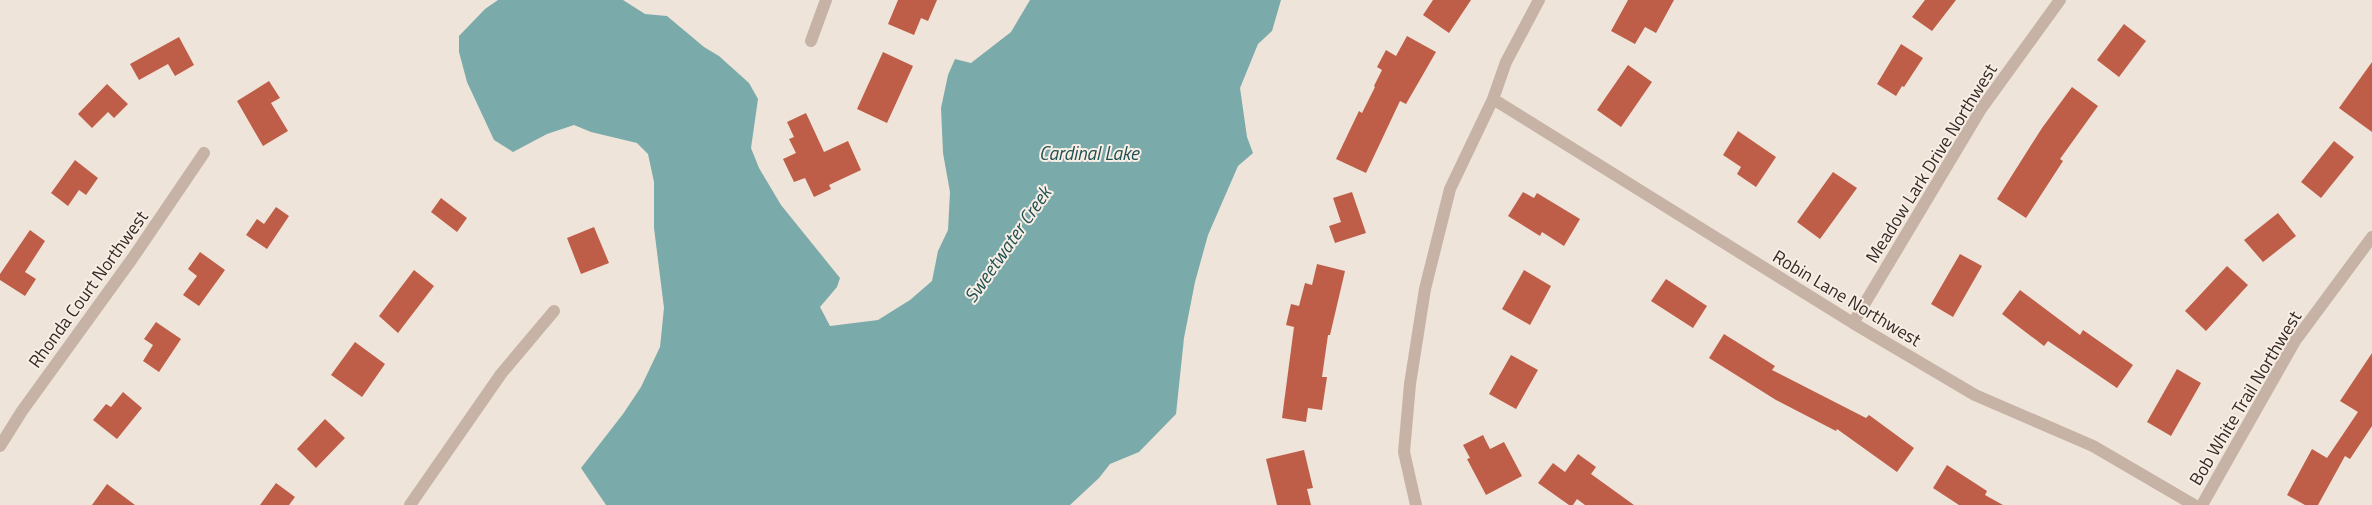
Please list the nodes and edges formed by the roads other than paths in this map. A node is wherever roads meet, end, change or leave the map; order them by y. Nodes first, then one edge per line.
1 (826, 0) edge
2 (1539, 0) edge
3 (2060, 0) edge
4 (811, 40) dead end
5 (1493, 99) junction
6 (204, 153) dead end
7 (2372, 238) edge
8 (554, 311) dead end
9 (1853, 323) junction
10 (0, 446) edge
11 (410, 505) edge
12 (1416, 505) edge
13 (2194, 505) edge
14 (2202, 505) edge

1 - 4 street
2 - 5 street
3 - 9 street, Meadow Lark Drive Northwest
5 - 9 street, Robin Lane Northwest
5 - 12 street
6 - 10 street, Rhonda Court Northwest
7 - 14 street, Bob White Trail Northwest
8 - 11 street
9 - 13 street, Robin Lane Northwest

